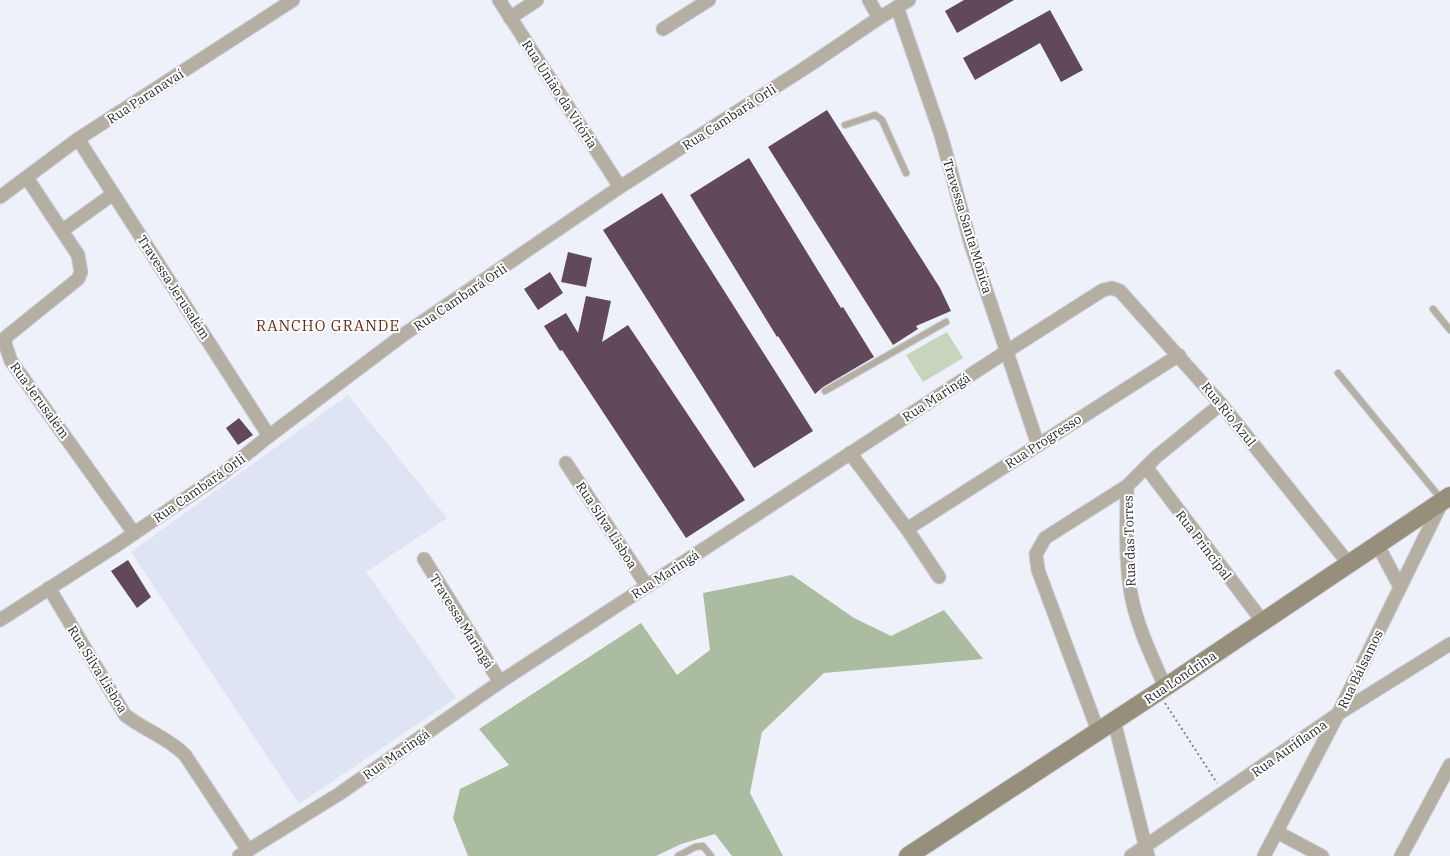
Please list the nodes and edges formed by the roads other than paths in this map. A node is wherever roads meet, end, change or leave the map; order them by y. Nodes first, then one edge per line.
1 (293, 0) edge
2 (499, 0) edge
3 (537, 0) edge
4 (708, 0) edge
5 (869, 0) edge
6 (909, 0) edge
7 (898, 7) junction
8 (510, 18) junction
9 (879, 18) junction
10 (663, 29) dead end
11 (845, 126) dead end
12 (78, 139) junction
13 (906, 173) dead end
14 (27, 178) junction
15 (620, 187) junction
16 (113, 194) junction
17 (0, 197) edge
18 (63, 230) junction
19 (1094, 295) joint
20 (1433, 309) dead end
21 (946, 322) dead end
22 (1450, 330) edge
23 (1008, 350) junction
24 (1179, 355) junction
25 (1338, 373) dead end
26 (825, 391) dead end
27 (1221, 404) junction
28 (269, 436) junction
29 (1038, 444) junction
30 (850, 453) junction
31 (566, 463) dead end
32 (1146, 467) junction
33 (1127, 486) junction
34 (1447, 499) edge
35 (907, 528) junction
36 (134, 533) junction
37 (1377, 544) junction
38 (424, 559) dead end
39 (1349, 564) junction
40 (939, 577) dead end
41 (647, 586) junction
42 (1400, 587) junction
43 (48, 588) junction
44 (0, 620) edge
45 (1263, 622) junction
46 (1450, 644) edge
47 (500, 682) junction
48 (1161, 689) junction
49 (1338, 714) junction
50 (1114, 721) junction
51 (1098, 731) junction
52 (1450, 765) edge
53 (1277, 832) junction
54 (1148, 851) edge
55 (244, 853) edge
56 (678, 856) edge
57 (711, 856) edge
58 (908, 856) edge
59 (1131, 856) edge
60 (1264, 856) edge
61 (1322, 856) edge
62 (1401, 856) edge

1 - 12 street, Rua Paranavaí
2 - 8 street, Rua União da Vitória
3 - 8 street
4 - 10 street
5 - 9 street
6 - 7 street, Rua Cambará Orli
7 - 9 street, Rua Cambará Orli
7 - 23 street, Travessa Santa Mônica
8 - 15 street, Rua União da Vitória
9 - 15 street, Rua Cambará Orli
11 - 13 lane
12 - 14 street, Rua Paranavaí
12 - 16 street, Travessa Jerusalém
14 - 17 street, Rua Paranavaí
14 - 18 street, Rua Jerusalém
15 - 28 street, Rua Cambará Orli
16 - 18 street
16 - 28 street, Travessa Jerusalém
18 - 36 street, Rua Jerusalém
19 - 23 street, Rua Maringá
19 - 24 street, Rua Rio Azul
20 - 22 lane
21 - 26 lane
23 - 29 street, Travessa Santa Mônica
23 - 30 street, Rua Maringá
24 - 27 street, Rua Rio Azul
24 - 29 street, Rua Progresso
25 - 34 lane
27 - 32 street
27 - 39 street, Rua Rio Azul
28 - 36 street, Rua Cambará Orli
29 - 35 street, Rua Progresso
30 - 35 street
30 - 41 street, Rua Maringá
31 - 41 street, Rua Silva Lisboa
32 - 33 street
32 - 45 street, Rua Principal
33 - 48 street, Rua das Torres
33 - 51 street
34 - 37 street, Rua Londrina
34 - 42 street, Rua Bálsamos
35 - 40 street
36 - 43 street, Rua Cambará Orli
37 - 39 street, Rua Londrina
37 - 42 street
38 - 47 street, Travessa Maringá
39 - 45 street, Rua Londrina
41 - 47 street, Rua Maringá
42 - 49 street, Rua Bálsamos
43 - 44 street, Rua Cambará Orli
43 - 55 street, Rua Silva Lisboa
45 - 48 street, Rua Londrina
46 - 49 street, Rua Auriflama
47 - 55 street, Rua Maringá
48 - 50 street, Rua Londrina
49 - 53 street, Rua Bálsamos
49 - 54 street, Rua Auriflama
50 - 51 street, Rua Londrina
50 - 54 street
51 - 58 street, Rua Londrina
52 - 62 street
53 - 60 street, Rua Bálsamos
53 - 61 street
54 - 59 street, Rua Auriflama
56 - 57 lane

